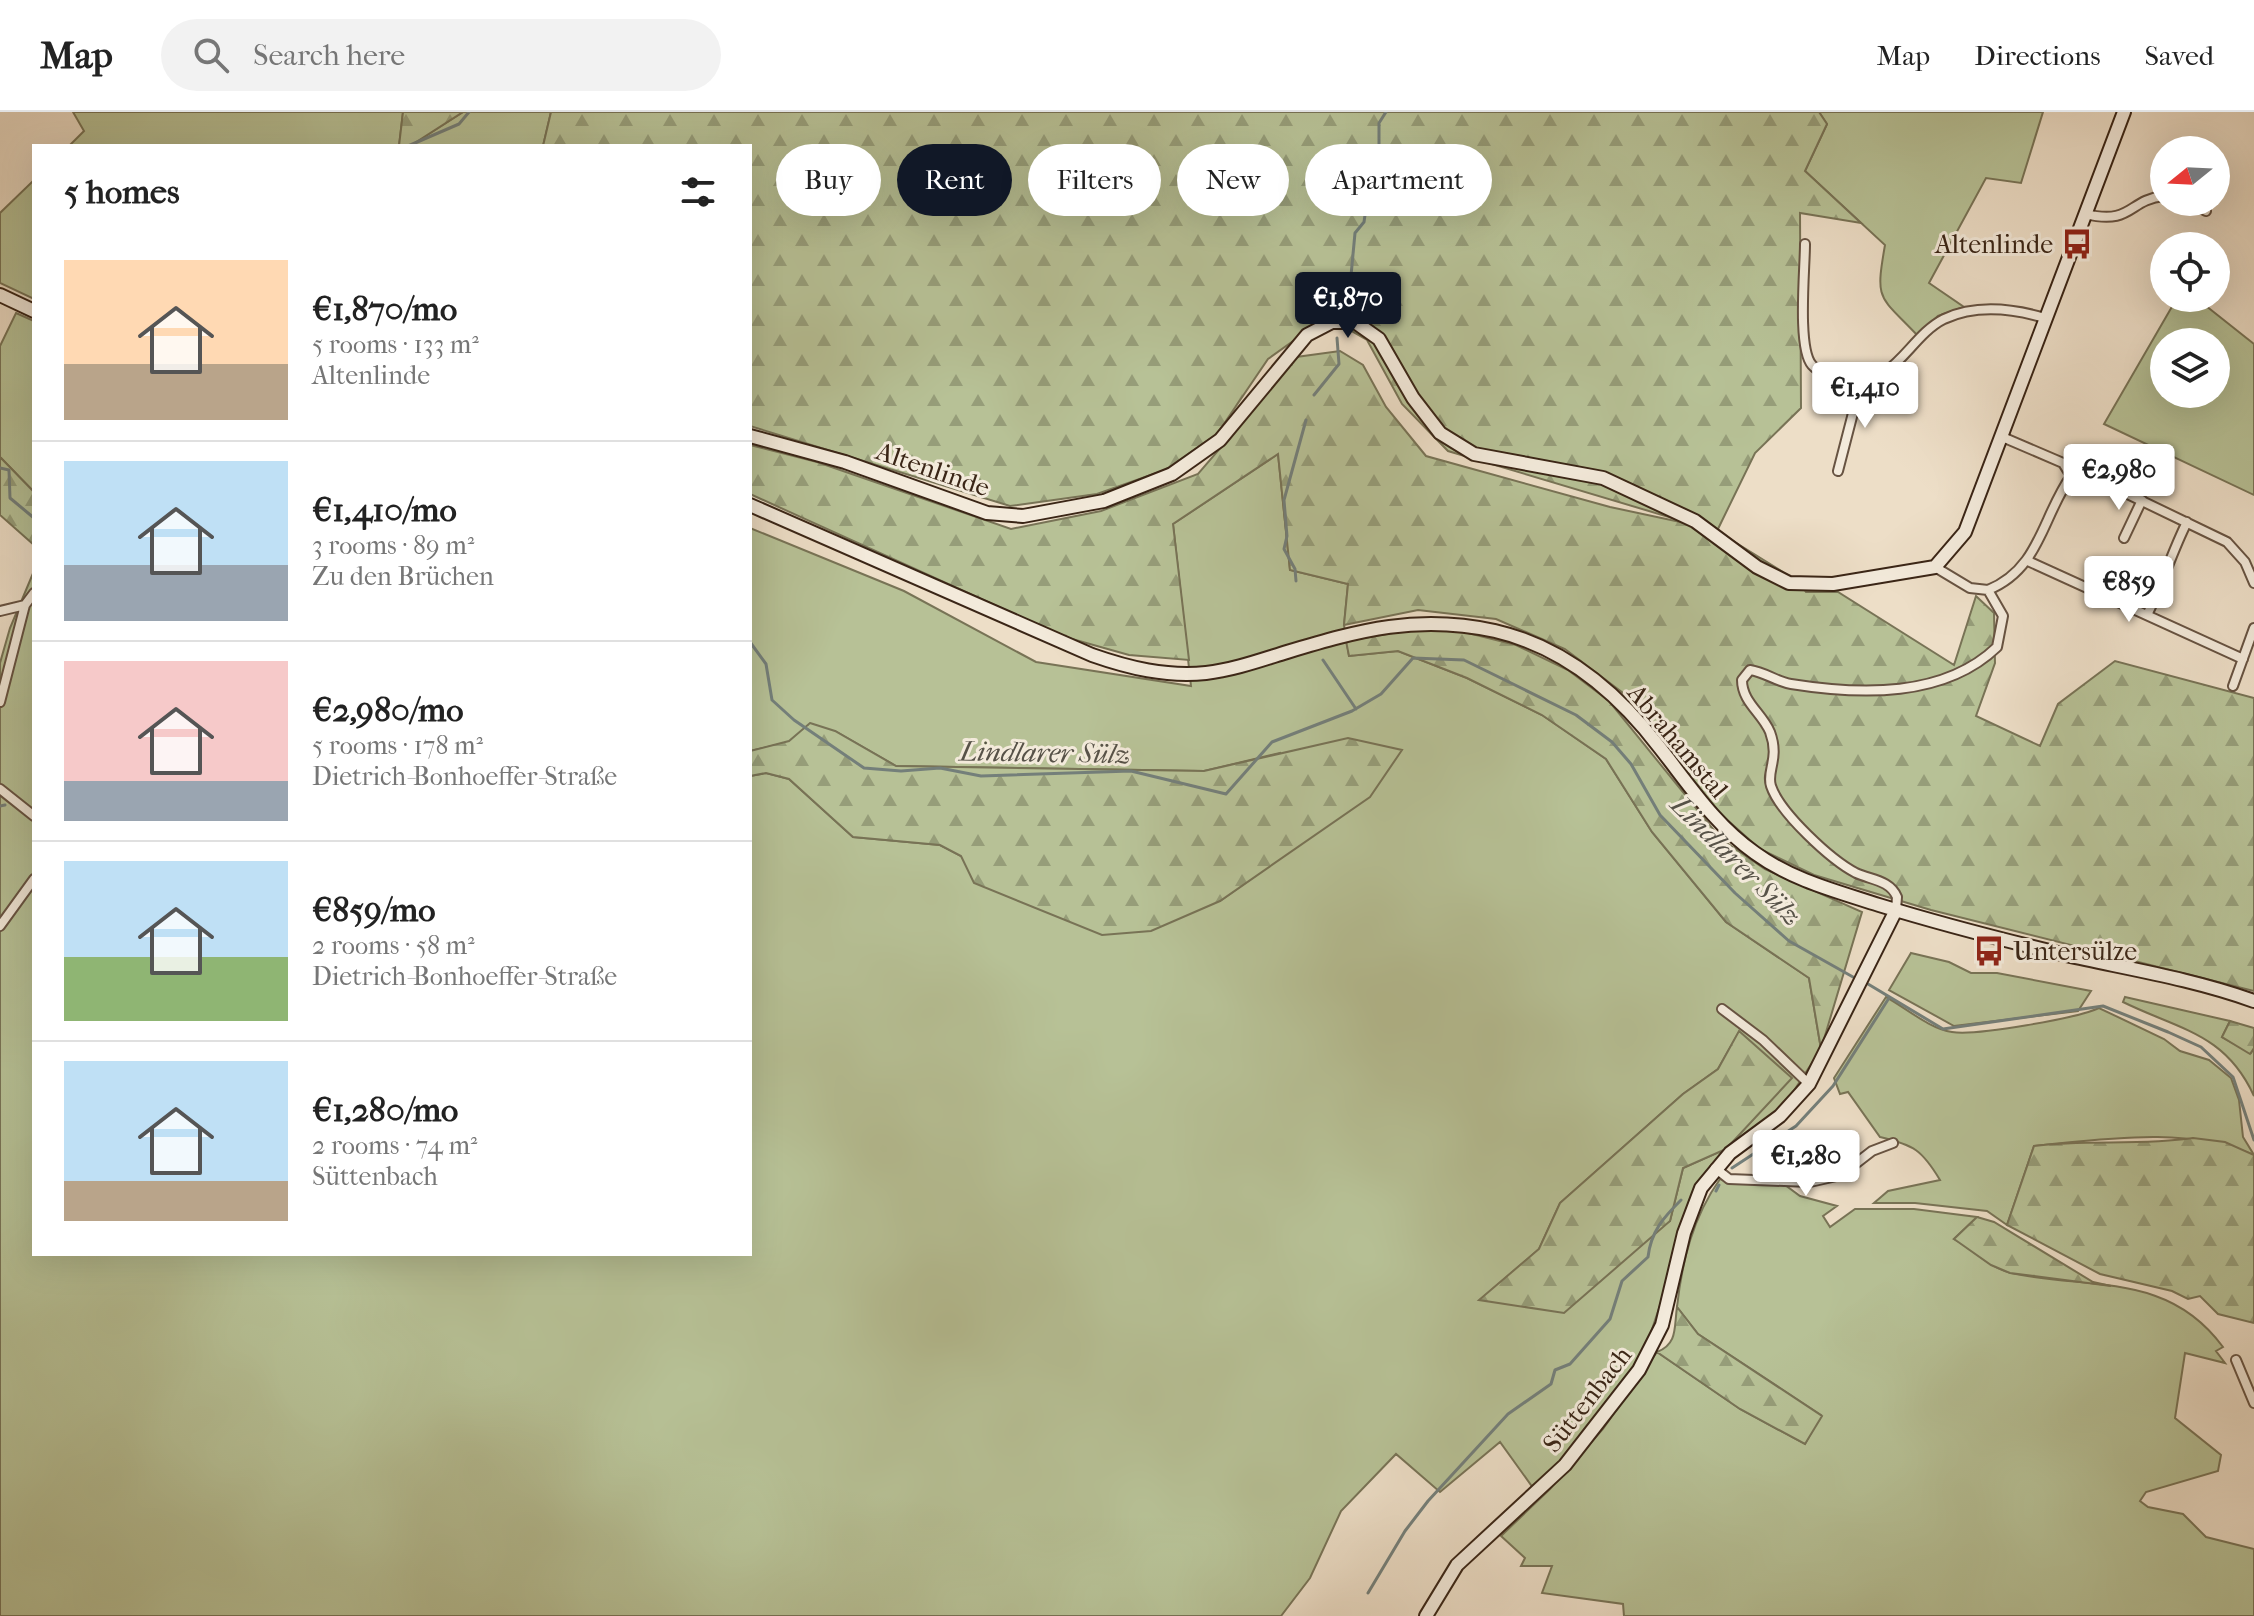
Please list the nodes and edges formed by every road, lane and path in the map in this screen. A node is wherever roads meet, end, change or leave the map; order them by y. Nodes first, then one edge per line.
1 (2124, 112) edge
2 (2150, 198) edge
3 (2085, 214) junction
4 (1805, 244) dead end
5 (0, 295) edge
6 (32, 310) edge
7 (2045, 318) junction
8 (1861, 382) junction
9 (2000, 436) junction
10 (752, 437) edge
11 (1838, 471) dead end
12 (2071, 476) junction
13 (2142, 500) junction
14 (752, 506) edge
15 (2187, 522) junction
16 (2124, 538) dead end
17 (2028, 561) junction
18 (1935, 567) junction
19 (2254, 583) edge
20 (1988, 590) junction
21 (32, 596) edge
22 (25, 605) junction
23 (0, 611) edge
24 (2147, 615) junction
25 (2254, 628) edge
26 (2243, 659) junction
27 (2233, 686) dead end
28 (0, 702) edge
29 (0, 789) edge
30 (32, 814) edge
31 (32, 882) edge
32 (1896, 910) junction
33 (0, 926) edge
34 (2254, 1001) edge
35 (1722, 1009) dead end
36 (1809, 1084) junction
37 (1893, 1143) dead end
38 (1715, 1168) junction
39 (2236, 1360) dead end
40 (2254, 1403) edge
41 (1426, 1616) edge

1 - 3 street
2 - 3 street
3 - 7 street
4 - 8 street
5 - 6 street
7 - 8 street
7 - 9 street
8 - 11 street
9 - 12 street
9 - 18 street
10 - 18 street, Altenlinde
12 - 13 street
12 - 17 street
13 - 15 street
13 - 16 street
14 - 32 street, Abrahamstal
15 - 19 street
15 - 24 street
17 - 20 street
17 - 24 street
18 - 20 street
20 - 32 street
21 - 22 street
22 - 23 street
22 - 28 street
24 - 26 street
25 - 26 street
26 - 27 street
29 - 30 street
31 - 33 street
32 - 34 street, Abrahamstal
32 - 36 street, Süttenbach
35 - 36 street
36 - 38 street, Süttenbach
37 - 38 street
38 - 41 street, Süttenbach
39 - 40 street

